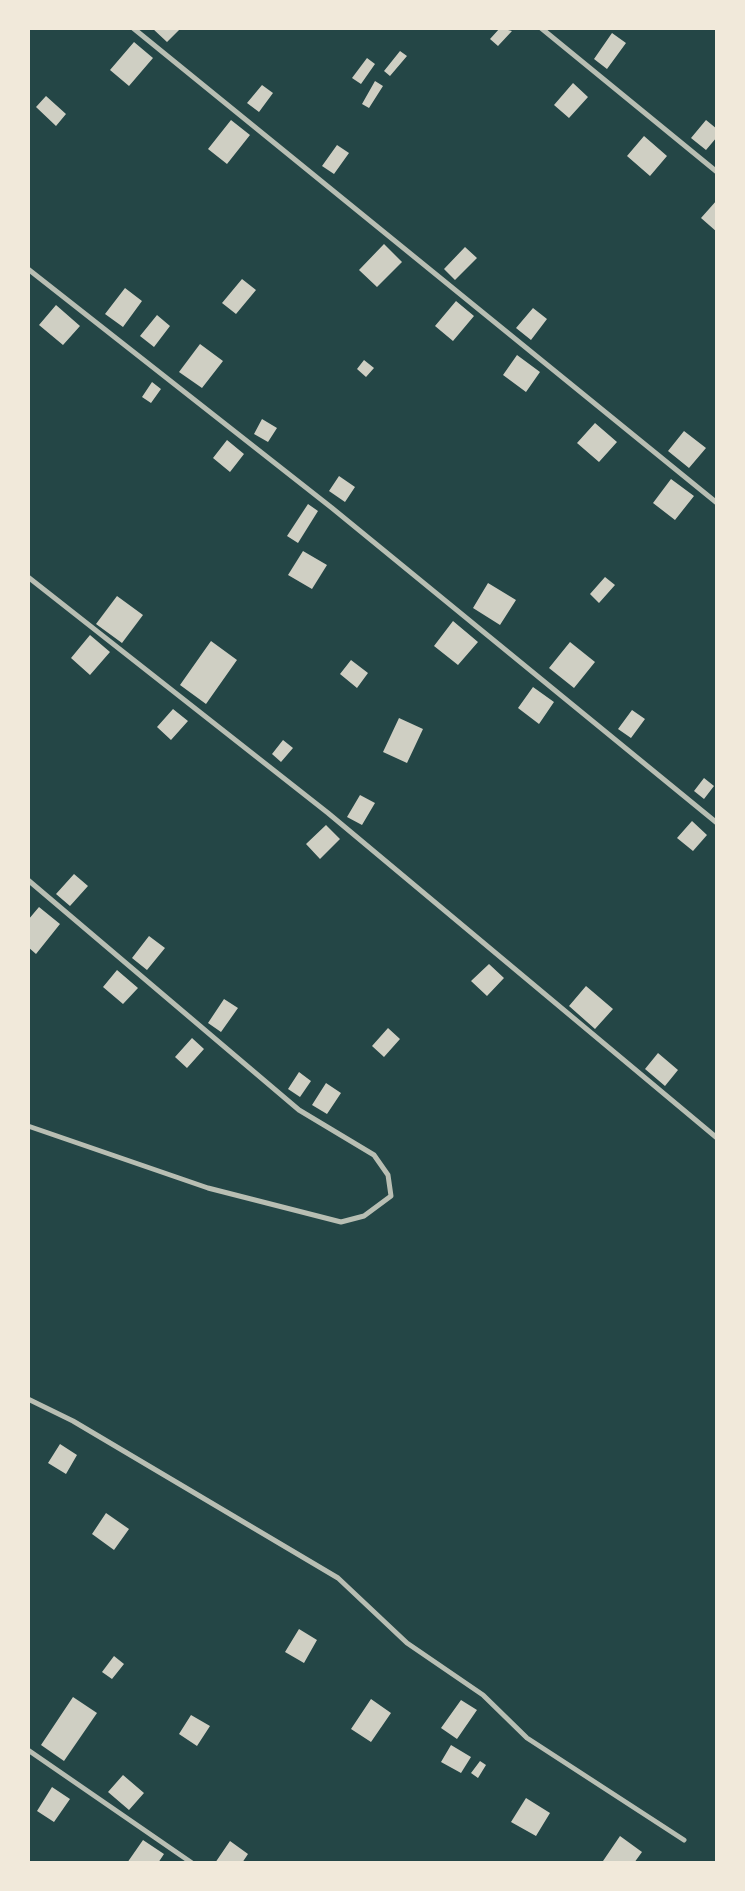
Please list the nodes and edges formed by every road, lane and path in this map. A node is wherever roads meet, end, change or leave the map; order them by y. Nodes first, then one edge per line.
1 (134, 28) edge
2 (541, 28) edge
3 (717, 172) edge
4 (28, 269) edge
5 (717, 503) edge
6 (28, 577) edge
7 (717, 822) edge
8 (28, 880) edge
9 (28, 1126) edge
10 (717, 1138) edge
11 (28, 1399) edge
12 (28, 1750) edge
13 (684, 1840) dead end
14 (192, 1863) edge

1 - 5 lane
2 - 3 lane
4 - 7 lane
6 - 10 lane
8 - 9 lane
11 - 13 lane
12 - 14 lane

